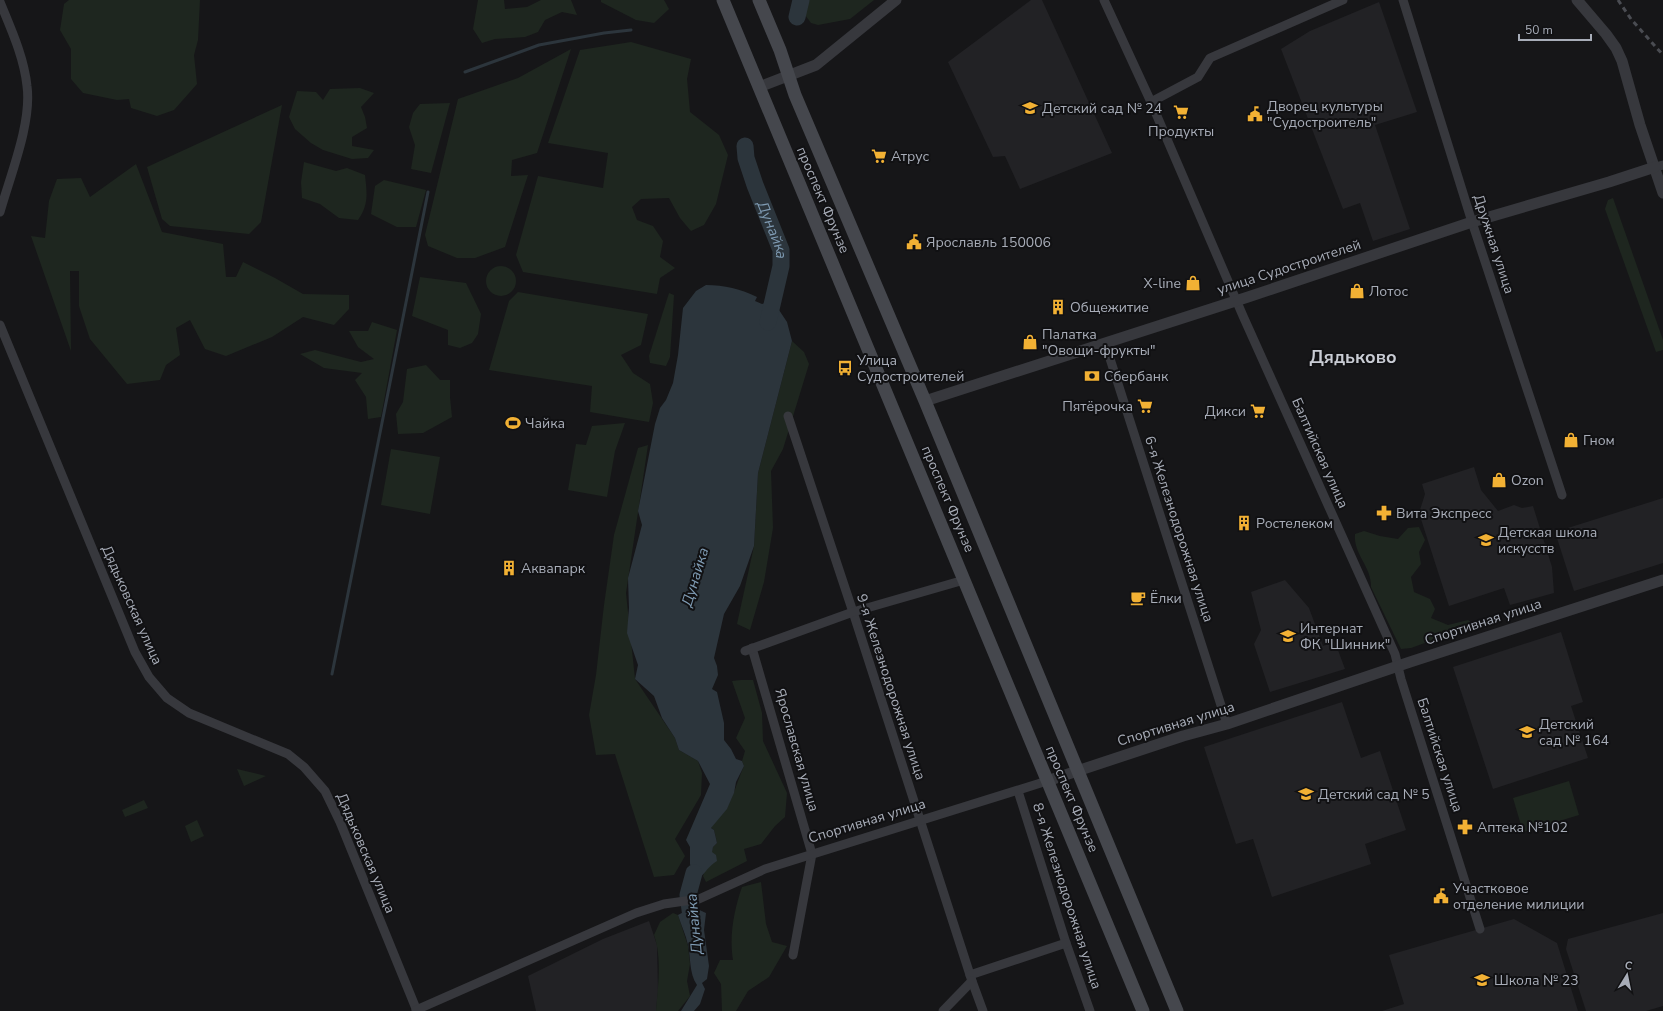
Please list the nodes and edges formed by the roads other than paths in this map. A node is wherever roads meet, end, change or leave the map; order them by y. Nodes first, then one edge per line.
1 (723, 0) edge
2 (759, 0) edge
3 (896, 0) edge
4 (1104, 0) edge
5 (1343, 0) edge
6 (1404, 0) edge
7 (1577, 0) edge
8 (0, 2) edge
9 (789, 76) junction
10 (759, 87) junction
11 (1152, 102) junction
12 (1659, 166) edge
13 (1663, 193) edge
14 (0, 212) edge
15 (1472, 222) junction
16 (1236, 300) junction
17 (0, 325) edge
18 (1105, 343) junction
19 (925, 401) junction
20 (788, 416) dead end
21 (1562, 495) dead end
22 (964, 580) junction
23 (1663, 580) edge
24 (853, 612) junction
25 (1398, 666) junction
26 (1227, 724) junction
27 (1078, 772) junction
28 (1047, 781) junction
29 (1018, 791) junction
30 (920, 821) junction
31 (812, 854) junction
32 (1480, 929) dead end
33 (1066, 943) junction
34 (793, 955) dead end
35 (971, 978) junction
36 (416, 1011) edge
37 (943, 1011) edge
38 (983, 1011) edge
39 (1090, 1011) edge
40 (1143, 1011) edge
41 (1177, 1011) edge

1 - 10 main road, проспект Фрунзе
2 - 9 main road, проспект Фрунзе
3 - 9 street
4 - 11 street, Балтийская улица
5 - 11 street
6 - 15 street, Дружная улица
7 - 12 street
8 - 14 street
9 - 10 street
9 - 19 main road, проспект Фрунзе
10 - 22 main road, проспект Фрунзе
11 - 16 street, Балтийская улица
12 - 13 street
12 - 15 street, улица Судостроителей
15 - 16 street, улица Судостроителей
15 - 21 street, Дружная улица
16 - 18 street, улица Судостроителей
16 - 25 street, Балтийская улица
17 - 36 street, Дядьковская улица
18 - 19 street, улица Судостроителей
18 - 26 street, 6-я Железнодорожная улица
19 - 27 main road, проспект Фрунзе
20 - 24 street, 9-я Железнодорожная улица
22 - 24 street
22 - 28 main road, проспект Фрунзе
23 - 25 street, Спортивная улица
24 - 30 street, 9-я Железнодорожная улица
24 - 31 street, Ярославская улица
25 - 26 street, Спортивная улица
25 - 32 street, Балтийская улица
26 - 27 street, Спортивная улица
27 - 28 street, Спортивная улица
27 - 41 main road, проспект Фрунзе
28 - 29 street, Спортивная улица
28 - 40 main road, проспект Фрунзе
29 - 30 street, Спортивная улица
29 - 33 street, 8-я Железнодорожная улица
30 - 31 street, Спортивная улица
30 - 35 street, 9-я Железнодорожная улица
31 - 34 street, Ярославская улица
31 - 36 street, Спортивная улица
33 - 35 street
33 - 39 street, 8-я Железнодорожная улица
35 - 37 street
35 - 38 street, 9-я Железнодорожная улица

